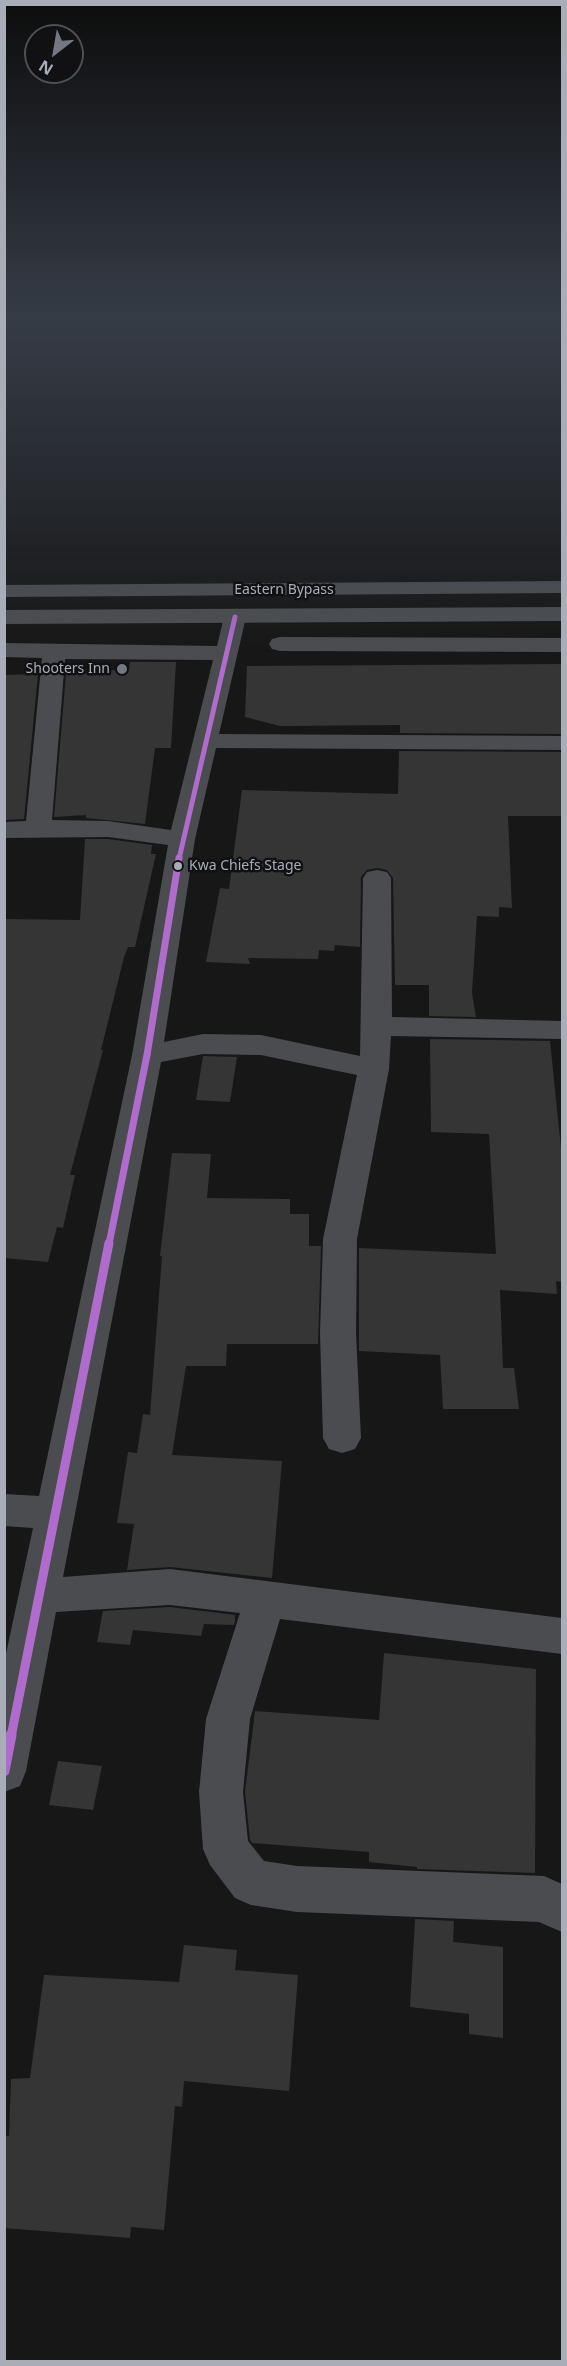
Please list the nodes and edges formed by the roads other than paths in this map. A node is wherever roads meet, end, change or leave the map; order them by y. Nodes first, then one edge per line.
1 (562, 587) edge
2 (4, 591) edge
3 (490, 614) junction
4 (562, 614) edge
5 (235, 616) junction
6 (4, 617) edge
7 (280, 644) dead end
8 (495, 644) junction
9 (562, 645) edge
10 (4, 650) edge
11 (54, 652) junction
12 (227, 653) junction
13 (206, 741) junction
14 (562, 743) edge
15 (38, 828) junction
16 (4, 830) edge
17 (182, 838) junction
18 (377, 878) dead end
19 (377, 1026) junction
20 (562, 1030) edge
21 (147, 1055) junction
22 (374, 1069) junction
23 (342, 1438) dead end
24 (4, 1510) edge
25 (54, 1514) junction
26 (38, 1596) junction
27 (265, 1601) junction
28 (562, 1636) edge
29 (4, 1771) edge
30 (562, 1909) edge

1 - 2 main road, Eastern Bypass
3 - 4 main road, Eastern Bypass
3 - 5 main road, Eastern Bypass
3 - 8 street
5 - 6 main road, Eastern Bypass
5 - 12 street
7 - 8 street
8 - 9 street
10 - 11 street
11 - 12 street
11 - 15 street
12 - 13 street
13 - 14 street
13 - 17 street
15 - 16 street
15 - 17 street
17 - 21 street
18 - 19 street
19 - 20 street
19 - 22 street
21 - 22 street
21 - 25 street
22 - 23 street
24 - 25 street
25 - 26 street
26 - 27 street
26 - 29 street
27 - 28 street
27 - 30 street

